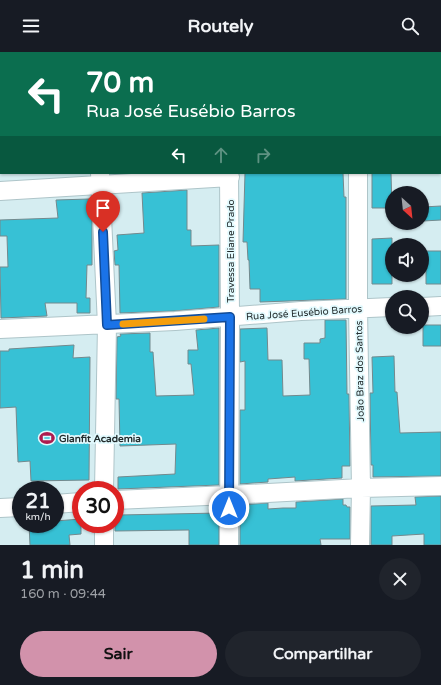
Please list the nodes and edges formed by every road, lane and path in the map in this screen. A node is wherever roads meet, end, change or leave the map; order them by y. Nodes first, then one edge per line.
1 (358, 174) edge
2 (229, 175) edge
3 (100, 179) edge
4 (0, 191) edge
5 (441, 306) edge
6 (385, 307) edge
7 (429, 307) edge
8 (358, 308) junction
9 (230, 317) junction
10 (107, 325) junction
11 (0, 329) edge
12 (104, 481) edge
13 (441, 486) edge
14 (361, 488) junction
15 (229, 496) junction
16 (124, 500) edge
17 (12, 507) edge
18 (0, 508) edge
19 (104, 533) edge
20 (104, 545) edge
21 (229, 545) edge
22 (360, 545) edge

1 - 8 street, João Braz dos Santos
2 - 3 street
2 - 9 street, Travessa Eliane Prado
3 - 4 street
3 - 10 street
5 - 7 street
6 - 8 street, Rua José Eusébio Barros
8 - 9 street, Rua José Eusébio Barros
8 - 14 street, João Braz dos Santos
9 - 10 street, Rua José Eusébio Barros
9 - 15 street, Travessa Eliane Prado
10 - 11 street, Rua José Eusébio Barros
10 - 12 street
13 - 14 street
14 - 15 street
14 - 22 street, João Braz dos Santos
15 - 16 street
15 - 21 street, Travessa Eliane Prado
17 - 18 street
19 - 20 street

